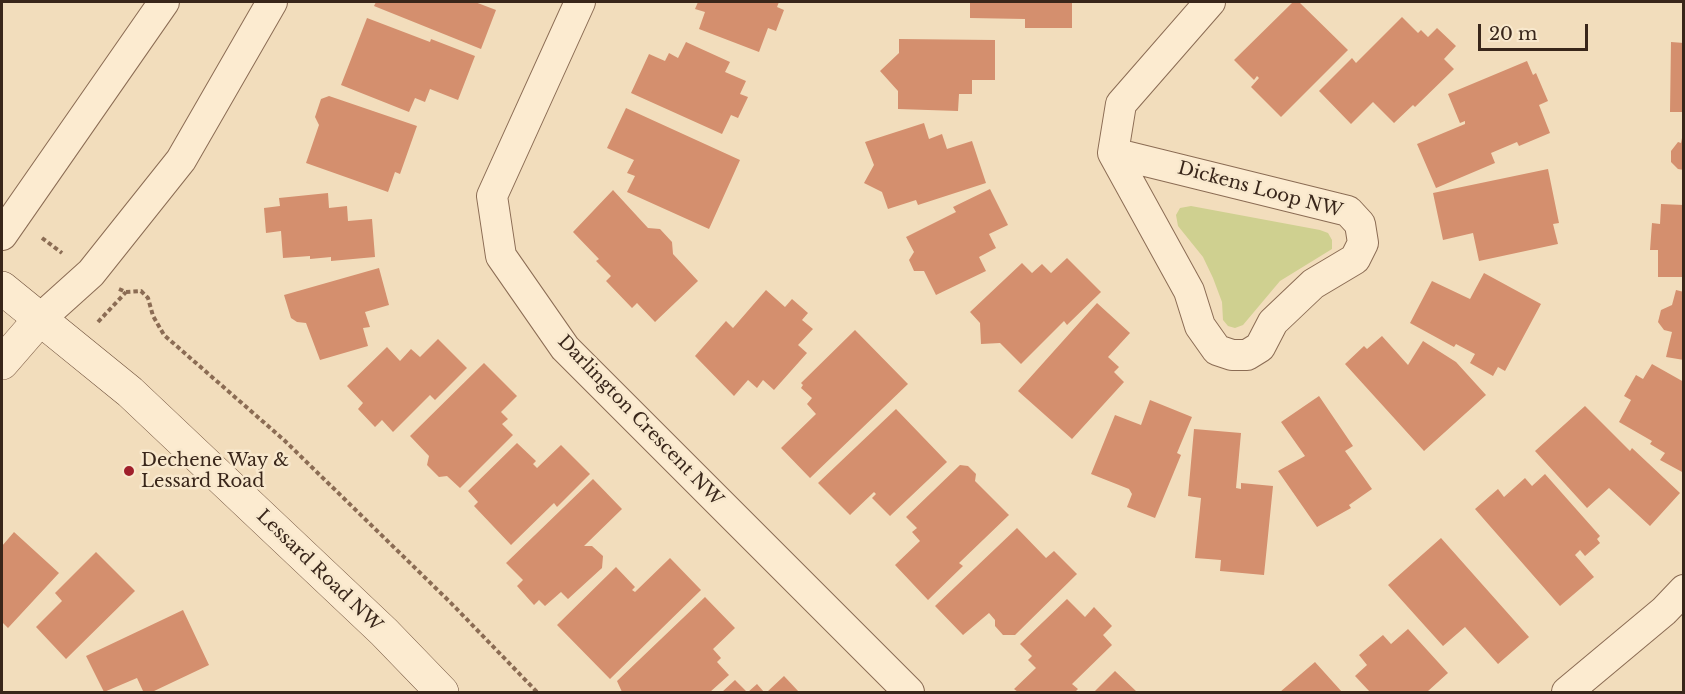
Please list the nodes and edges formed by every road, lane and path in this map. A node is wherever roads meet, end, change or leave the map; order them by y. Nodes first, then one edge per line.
1 (164, 2) edge
2 (272, 2) edge
3 (580, 2) edge
4 (1210, 2) edge
5 (1113, 153) junction
6 (2, 235) edge
7 (2, 288) edge
8 (126, 292) dead end
9 (41, 318) junction
10 (2, 363) edge
11 (1683, 590) edge
12 (442, 693) edge
13 (537, 693) edge
14 (909, 693) edge
15 (1567, 693) edge

1 - 6 street
2 - 9 street
3 - 14 street, Darlington Crescent NW
4 - 5 street
5 - 5 street, Dickens Loop NW
7 - 9 main road, Lessard Road NW
8 - 13 path
9 - 10 main road
9 - 12 main road, Lessard Road NW
11 - 15 street

